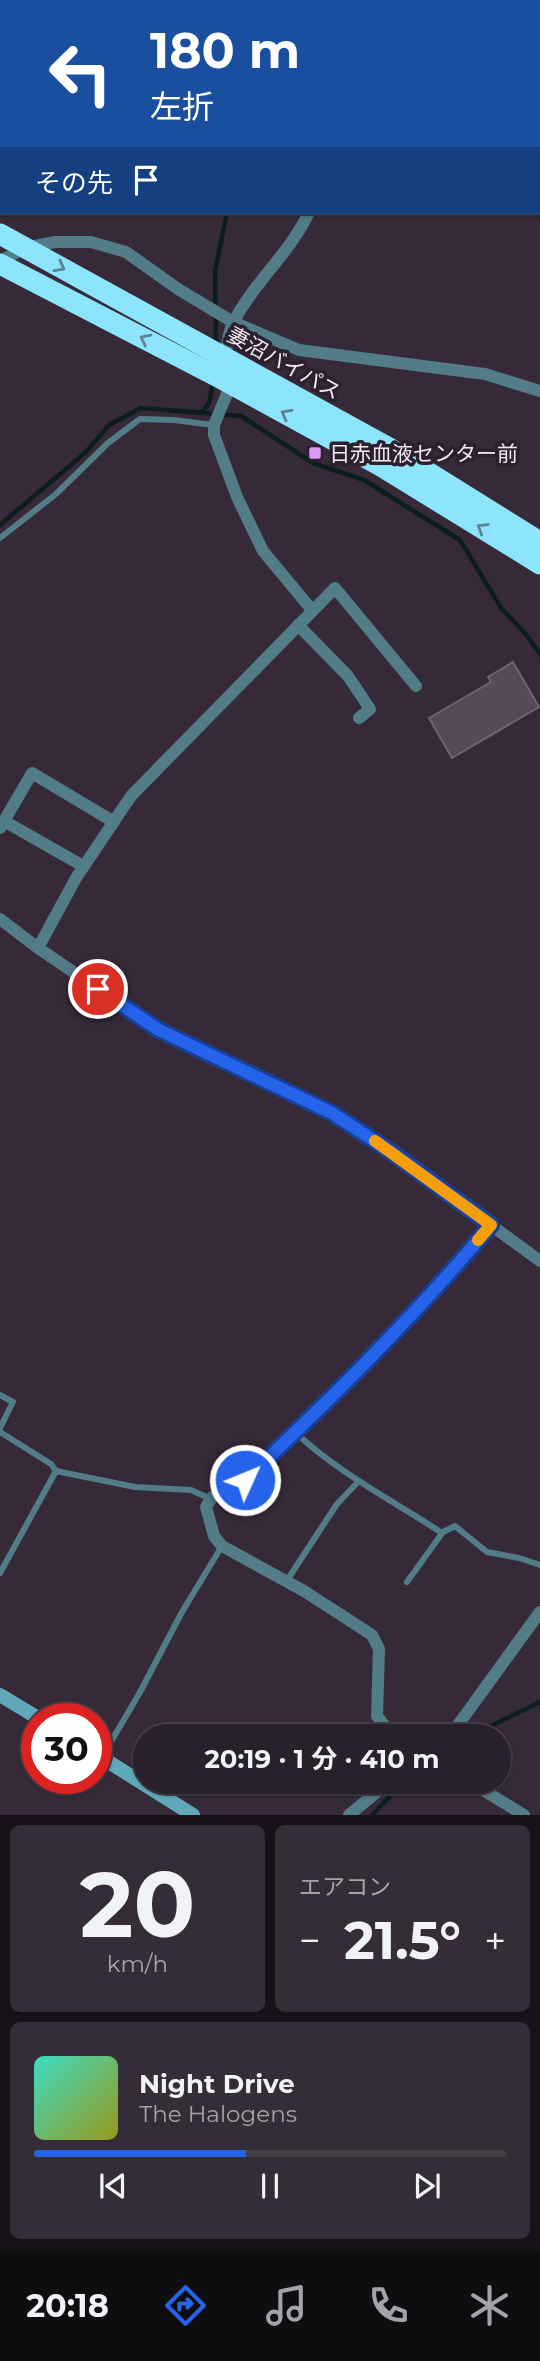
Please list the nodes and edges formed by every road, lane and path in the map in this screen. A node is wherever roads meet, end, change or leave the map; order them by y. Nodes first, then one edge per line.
1 (308, 214) edge
2 (0, 234) edge
3 (25, 248) junction
4 (0, 263) edge
5 (229, 320) junction
6 (219, 366) junction
7 (540, 391) edge
8 (214, 424) junction
9 (0, 538) edge
10 (540, 541) edge
11 (540, 564) edge
12 (312, 610) junction
13 (298, 625) junction
14 (416, 686) dead end
15 (359, 718) dead end
16 (114, 822) junction
17 (2, 824) edge
18 (83, 866) junction
19 (0, 919) edge
20 (38, 948) junction
21 (491, 1225) junction
22 (540, 1261) edge
23 (0, 1395) edge
24 (0, 1430) edge
25 (295, 1432) junction
26 (55, 1471) junction
27 (358, 1482) junction
28 (211, 1499) junction
29 (442, 1533) junction
30 (222, 1546) junction
31 (540, 1564) edge
32 (0, 1573) edge
33 (286, 1582) junction
34 (407, 1582) dead end
35 (540, 1612) edge
36 (0, 1695) edge
37 (21, 1708) edge
38 (383, 1724) edge
39 (459, 1724) edge
40 (112, 1736) edge
41 (112, 1764) edge
42 (374, 1794) edge
43 (490, 1794) edge
44 (193, 1815) edge
45 (349, 1815) edge
46 (524, 1815) edge

1 - 5 street
2 - 3 highway, 妻沼バイパス
3 - 4 street
3 - 5 street
3 -> 6 highway, 妻沼バイパス
6 -> 4 highway, 妻沼バイパス
5 - 6 street
5 - 7 street
6 - 8 street
6 - 10 highway, 妻沼バイパス
11 -> 6 highway, 妻沼バイパス
8 - 9 lane
8 - 12 street
12 - 13 street
12 - 14 street
13 - 15 street
13 - 16 street
16 - 17 street
16 - 18 street
17 - 18 street
18 - 20 street
19 - 20 street
20 - 21 street
21 - 22 street
21 - 25 street
23 - 24 lane
24 - 26 lane
25 - 27 lane
25 - 28 street
26 - 28 lane
26 - 32 lane
27 - 29 lane
27 - 33 lane
28 - 30 street
29 - 31 lane
29 - 34 lane
30 - 33 street
30 - 40 lane
33 - 38 street
35 - 39 street
36 - 37 street
41 - 44 street
42 - 45 street
43 - 46 street

